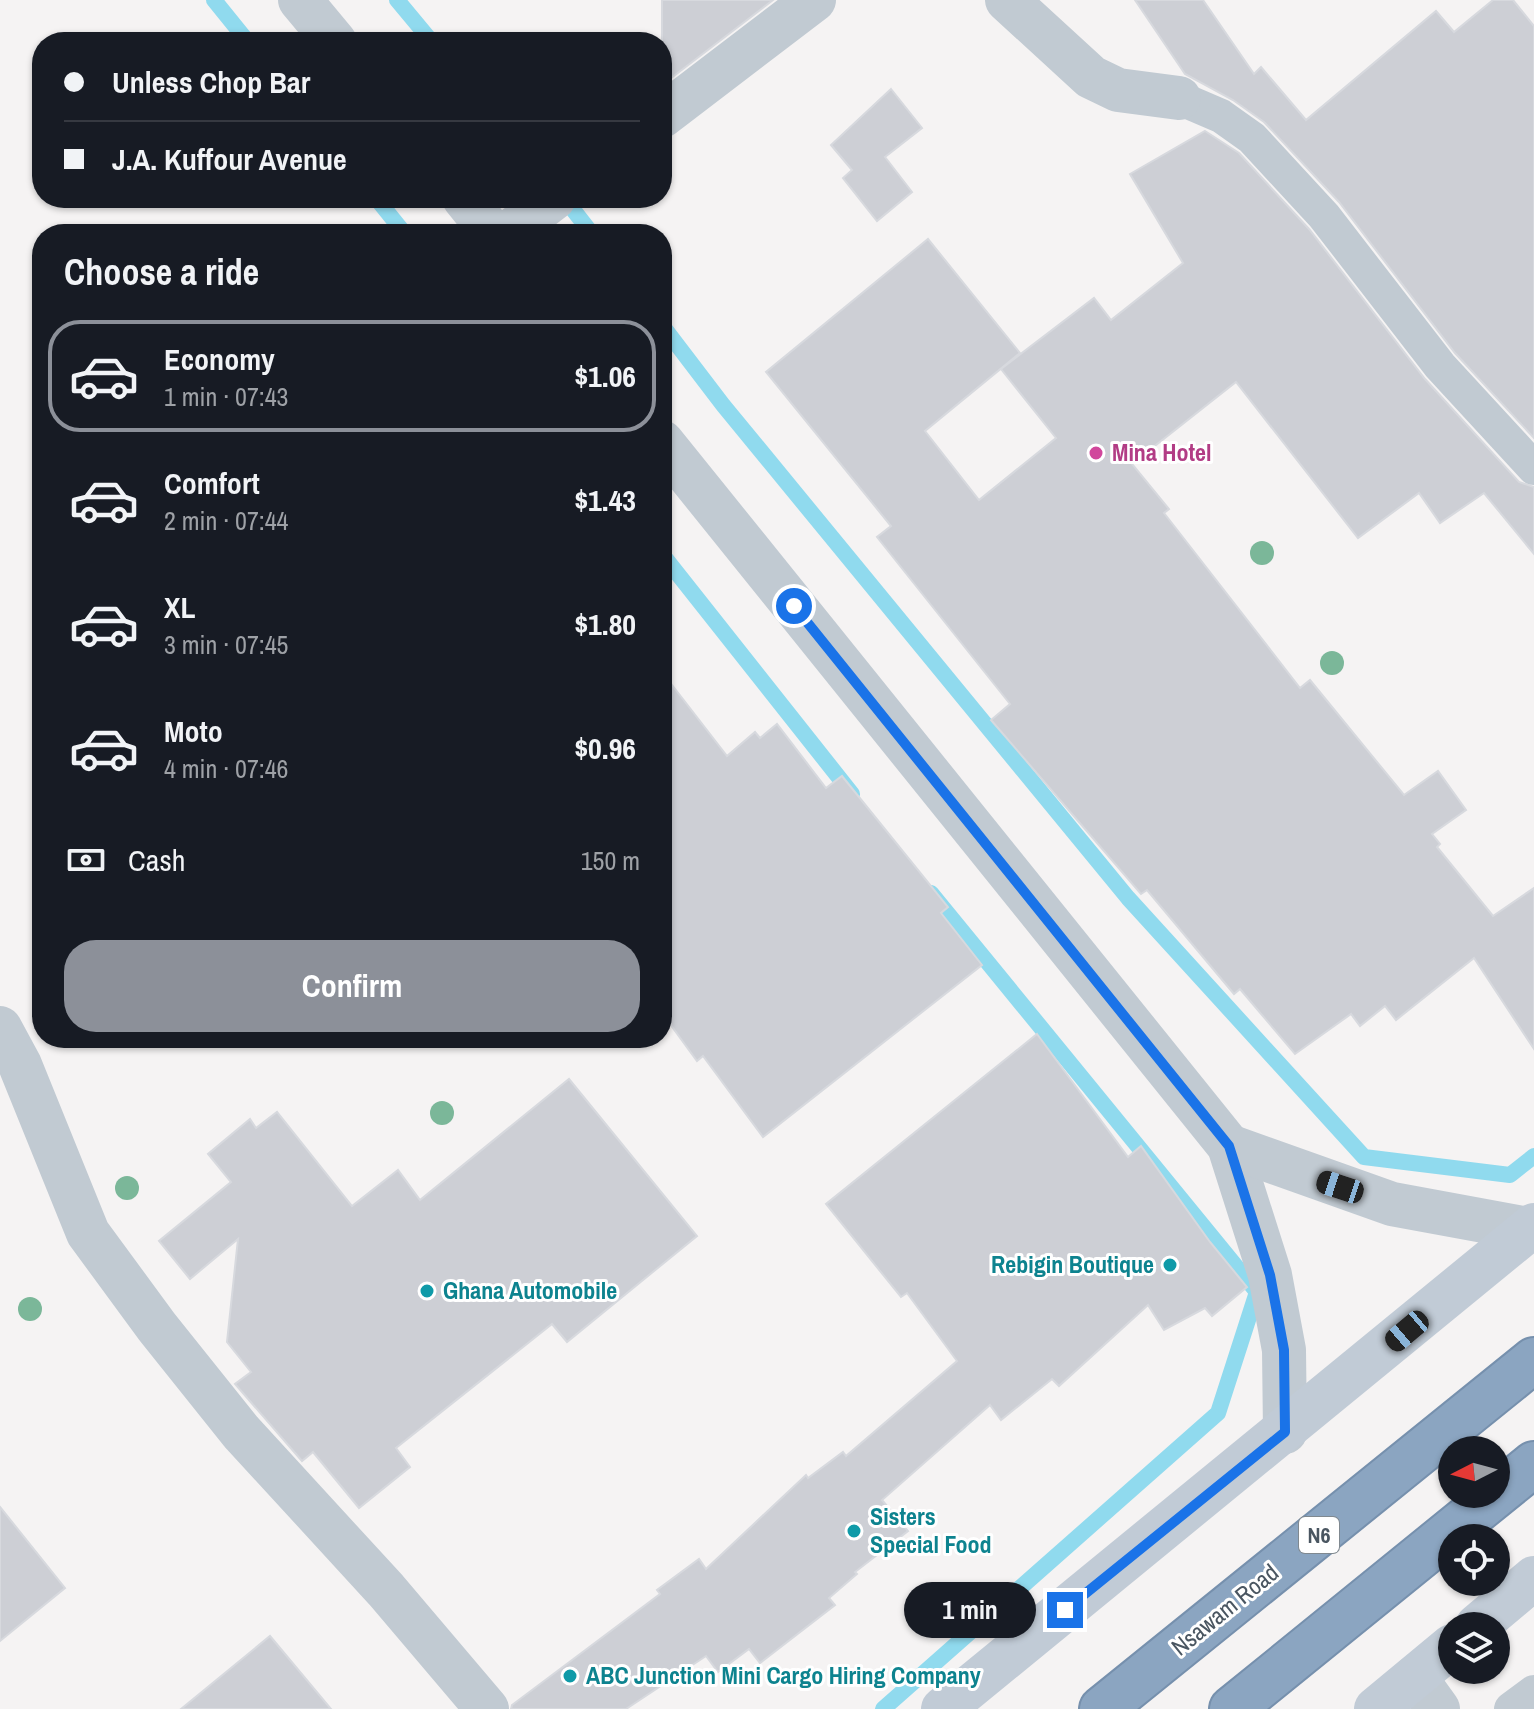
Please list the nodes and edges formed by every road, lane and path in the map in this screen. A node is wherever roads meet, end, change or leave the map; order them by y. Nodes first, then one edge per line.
1 (300, 0) edge
2 (814, 0) edge
3 (1007, 0) edge
4 (327, 32) edge
5 (1179, 98) joint
6 (672, 108) edge
7 (472, 208) edge
8 (541, 208) edge
9 (485, 224) edge
10 (520, 224) edge
11 (672, 454) edge
12 (1534, 468) edge
13 (0, 1028) edge
14 (1229, 1146) junction
15 (1531, 1227) edge
16 (1534, 1360) edge
17 (1285, 1432) junction
18 (1534, 1464) edge
19 (1534, 1578) edge
20 (1494, 1612) edge
21 (1438, 1671) edge
22 (1534, 1692) edge
23 (1426, 1693) edge
24 (487, 1709) edge
25 (943, 1709) edge
26 (1102, 1709) edge
27 (1232, 1709) edge
28 (1376, 1709) edge
29 (1511, 1709) edge

1 - 4 street
2 - 6 street
3 - 5 street
5 - 12 lane
7 - 9 street
8 - 10 street
11 - 14 street
13 - 24 street
14 - 15 street
14 - 17 street
15 - 17 main road
16 - 26 highway, Nsawam Road / N6
17 - 25 main road
18 - 27 highway
19 - 20 main road
21 - 23 main road
22 - 29 lane
23 - 28 main road

